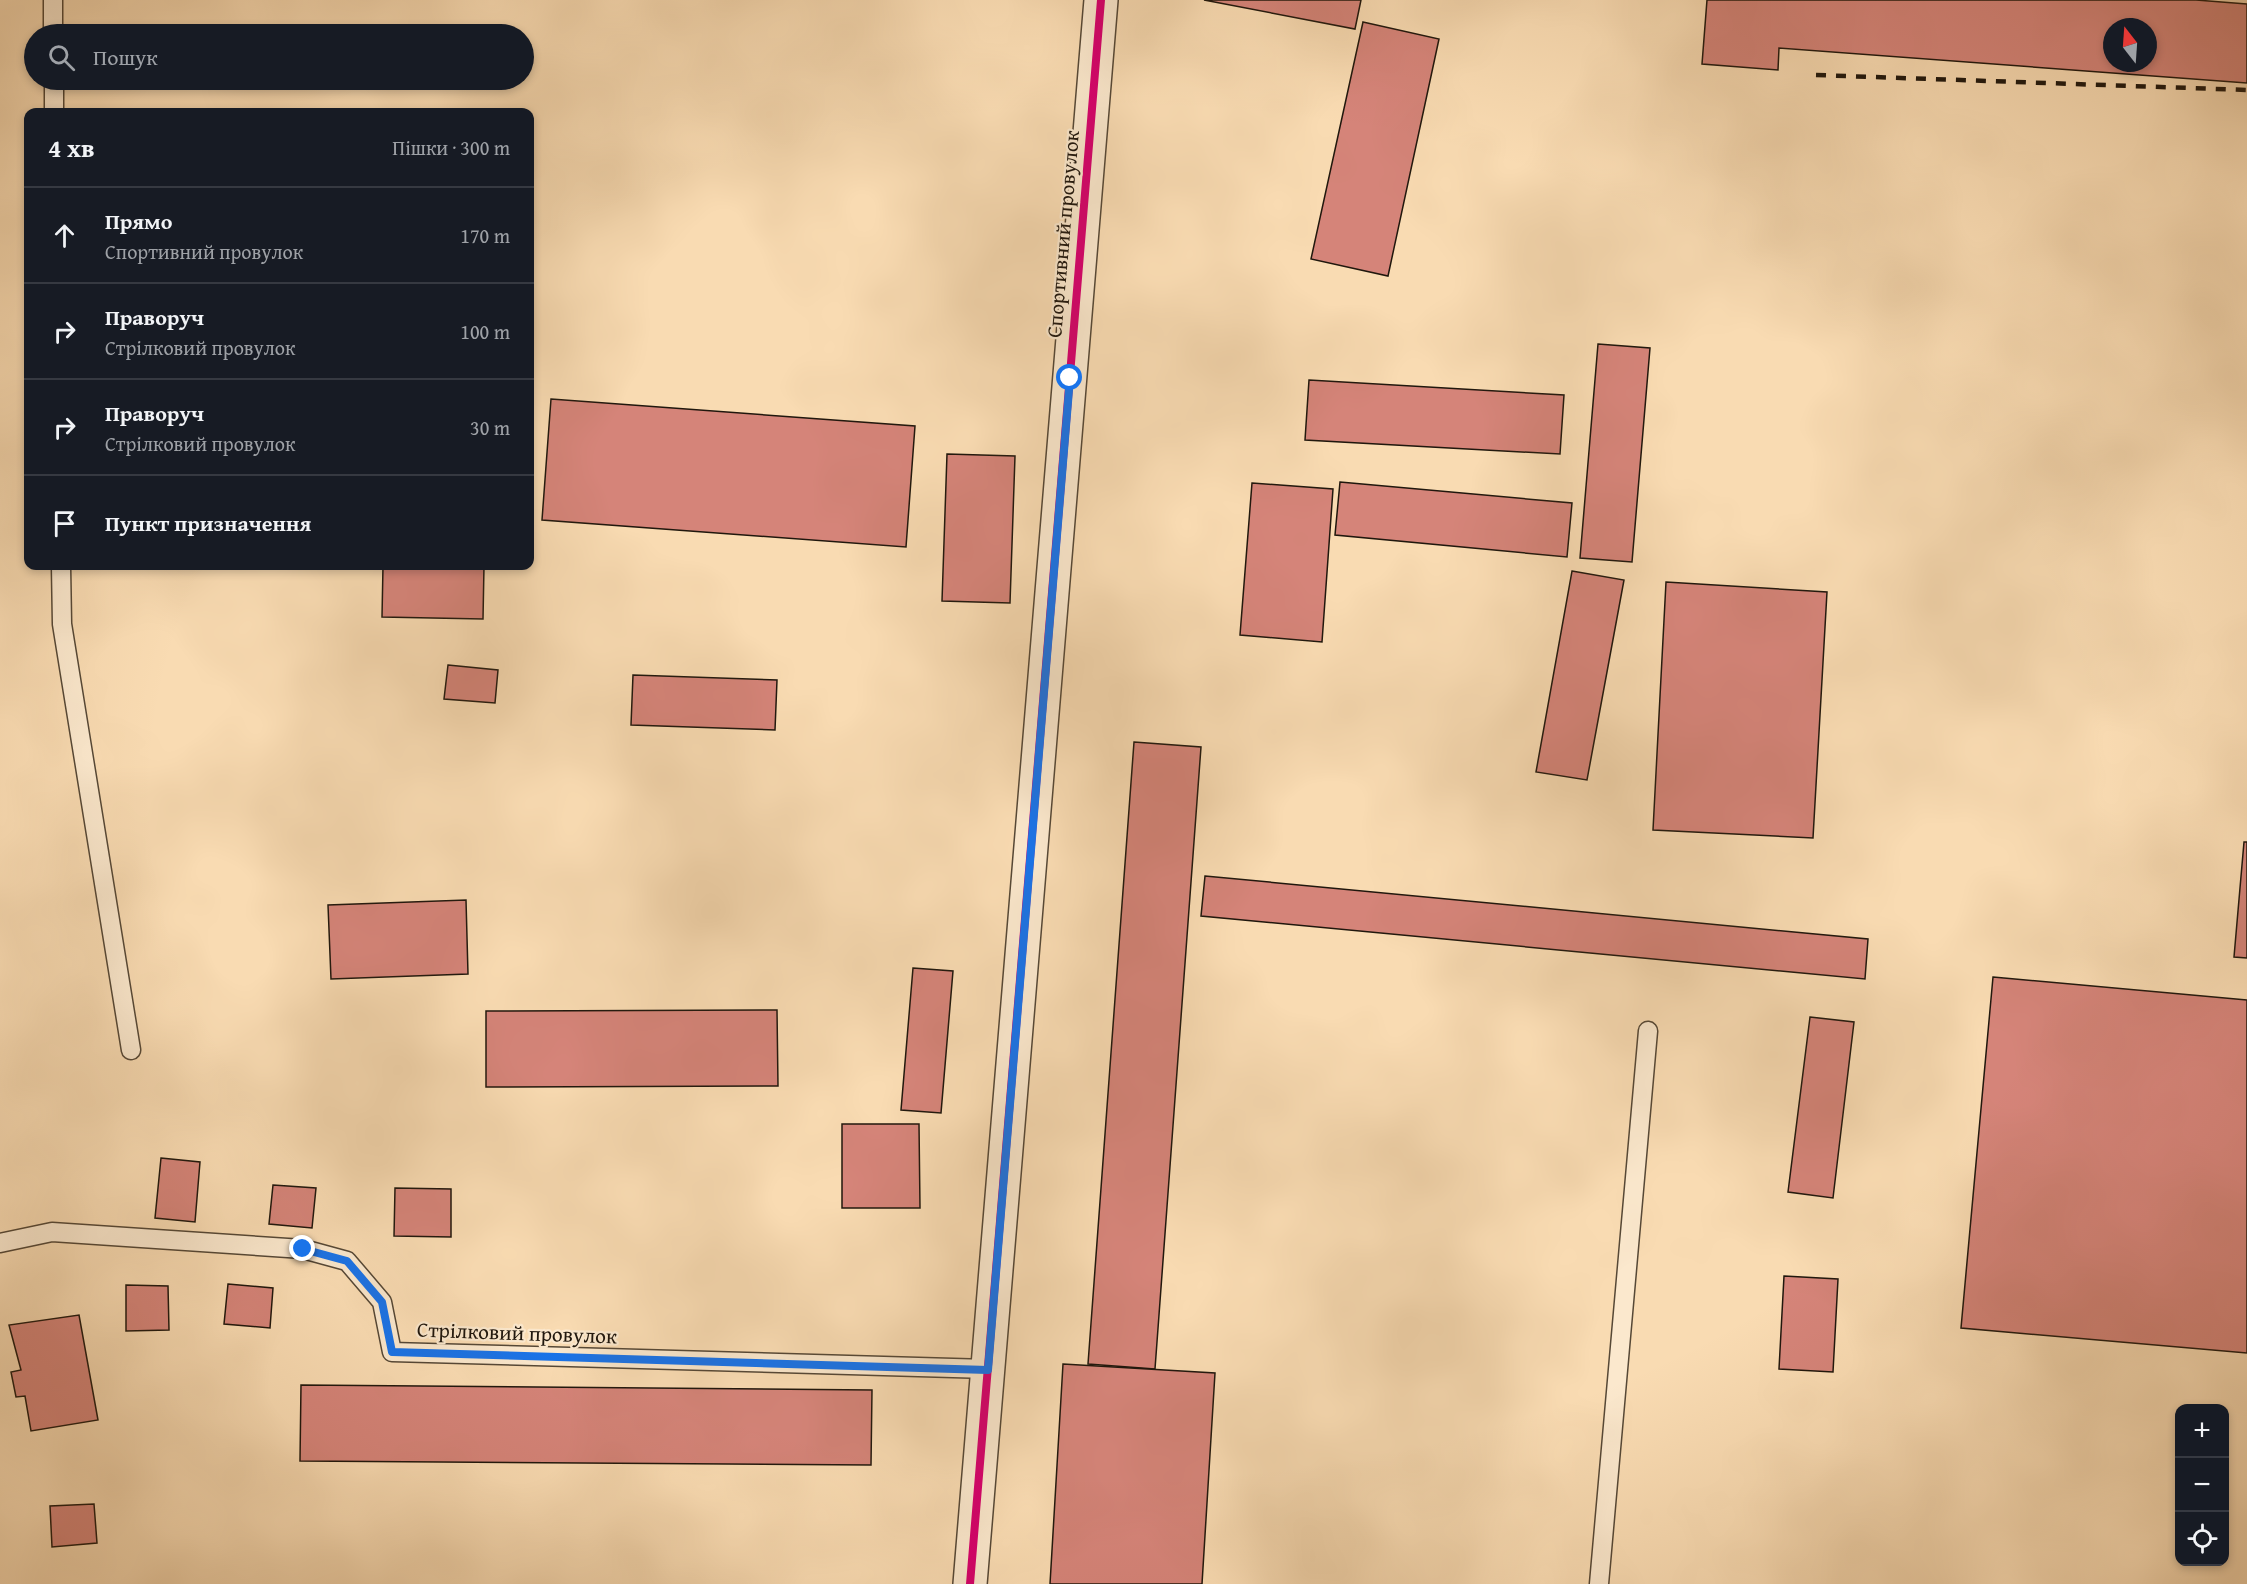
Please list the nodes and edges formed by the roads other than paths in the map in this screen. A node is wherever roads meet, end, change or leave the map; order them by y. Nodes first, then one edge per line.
1 (53, 0) edge
2 (1101, 0) edge
3 (53, 24) edge
4 (54, 90) edge
5 (54, 108) edge
6 (61, 570) edge
7 (1648, 1031) dead end
8 (131, 1050) dead end
9 (0, 1244) edge
10 (988, 1370) junction
11 (970, 1584) edge
12 (1599, 1584) edge

1 - 3 lane
2 - 10 street, Спортивний провулок
4 - 5 lane
6 - 8 lane
7 - 12 lane
9 - 10 lane, Стрілковий провулок
10 - 11 street, Спортивний провулок

